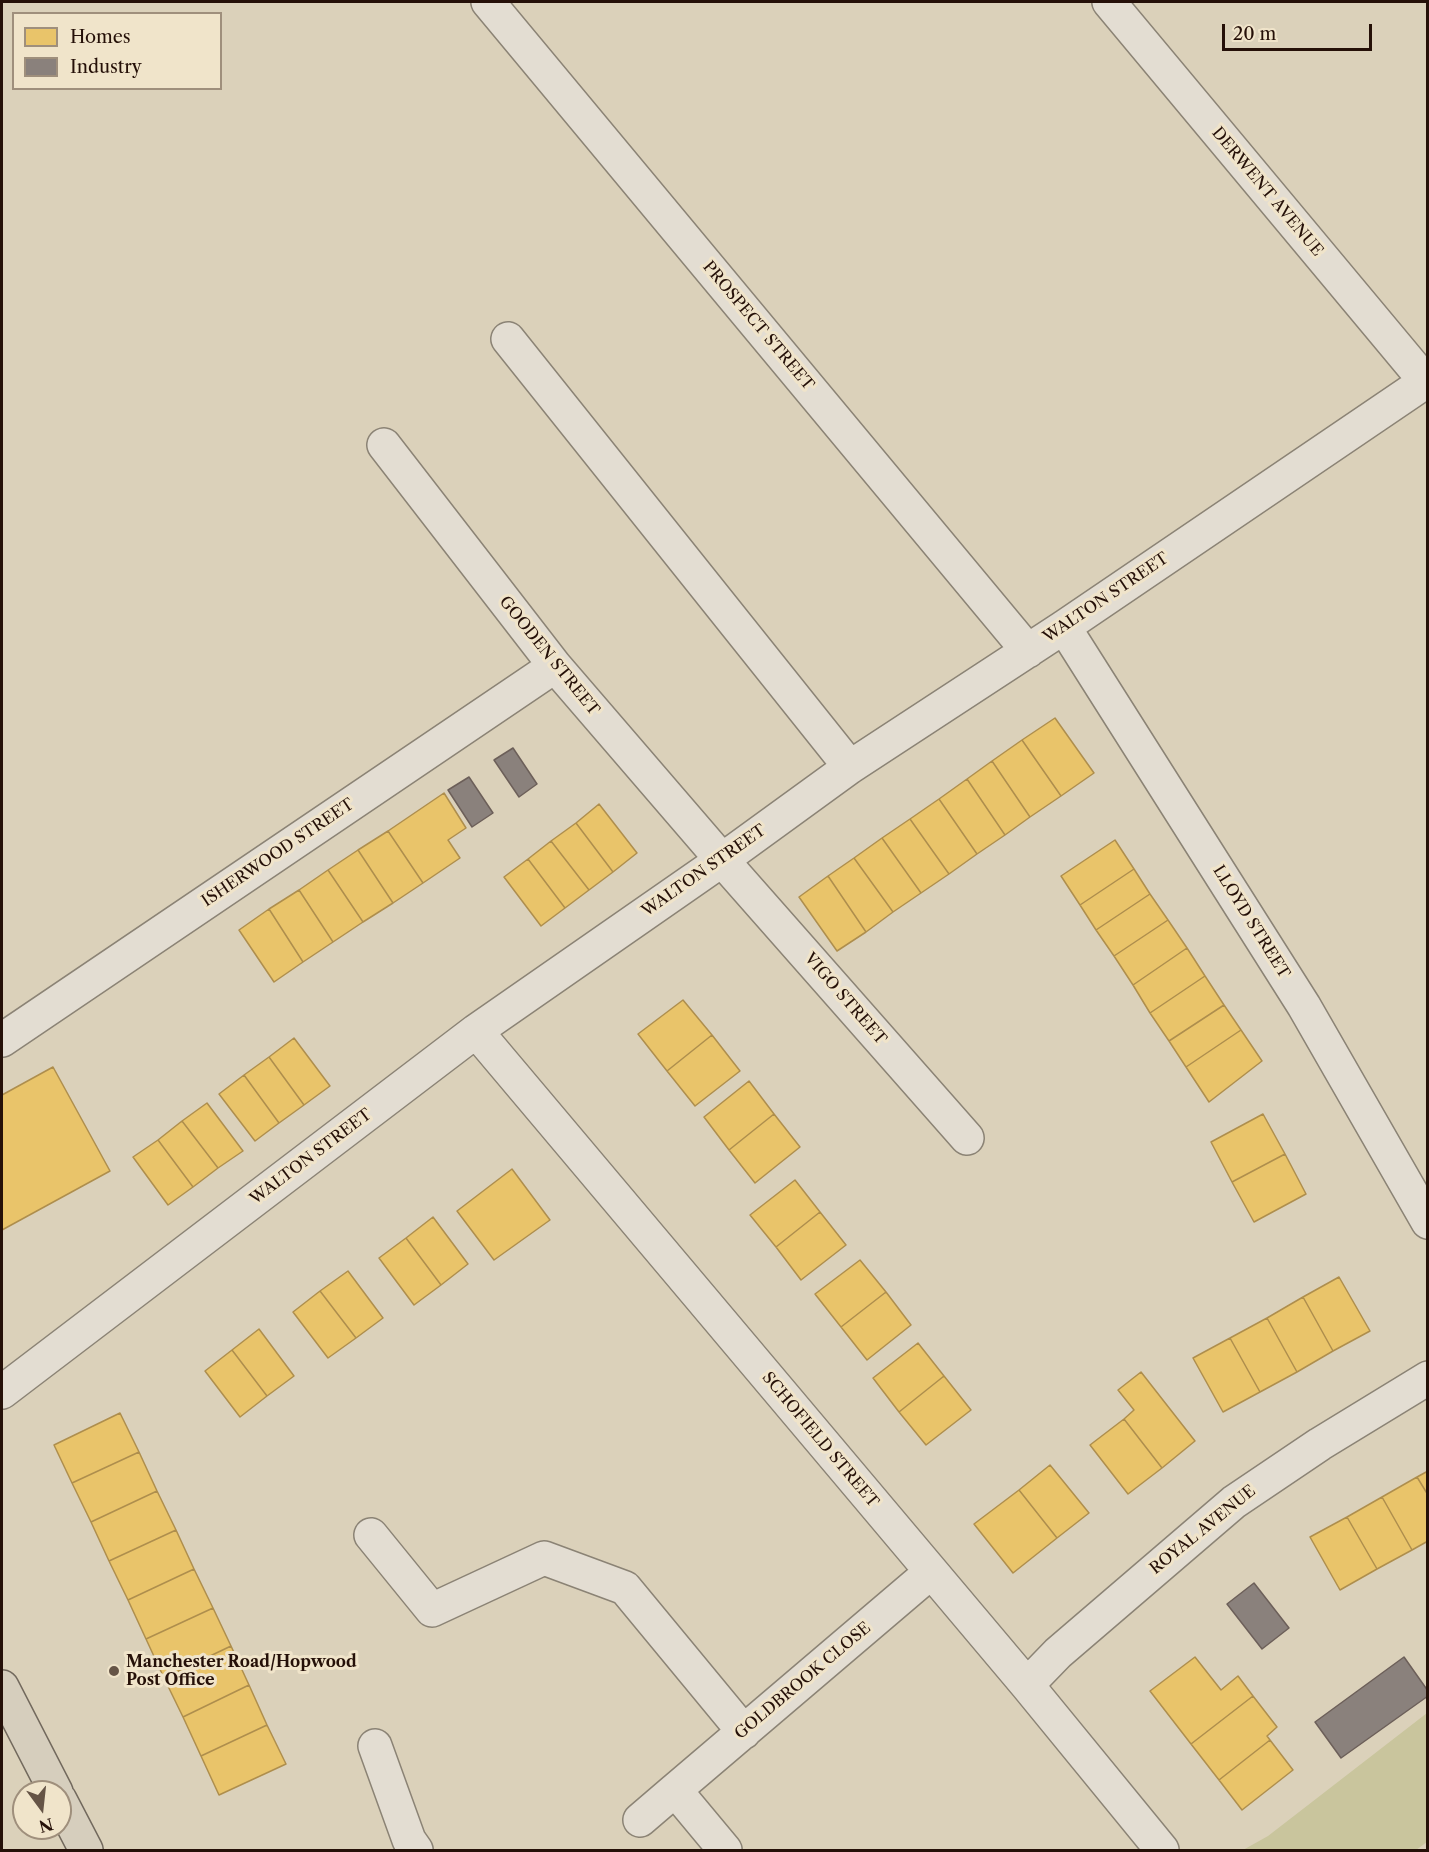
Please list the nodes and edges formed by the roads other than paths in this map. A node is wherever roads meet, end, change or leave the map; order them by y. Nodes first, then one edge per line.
1 (488, 2) edge
2 (1109, 2) edge
3 (508, 339) dead end
4 (1426, 381) edge
5 (384, 445) dead end
6 (1065, 627) junction
7 (1028, 651) junction
8 (555, 666) junction
9 (850, 767) junction
10 (722, 860) junction
11 (476, 1031) junction
12 (2, 1040) edge
13 (967, 1138) dead end
14 (1428, 1222) edge
15 (1428, 1378) edge
16 (2, 1392) edge
17 (370, 1535) dead end
18 (932, 1572) junction
19 (1027, 1685) junction
20 (2, 1687) edge
21 (744, 1732) junction
22 (375, 1746) dead end
23 (50, 1780) edge
24 (675, 1790) junction
25 (640, 1820) dead end
26 (72, 1824) edge
27 (86, 1851) edge
28 (416, 1851) edge
29 (725, 1851) edge
30 (1162, 1851) edge

1 - 7 street, PROSPECT STREET
2 - 4 street, DERWENT AVENUE
3 - 9 street
4 - 6 street, WALTON STREET
5 - 8 street, GOODEN STREET
6 - 7 street, WALTON STREET
6 - 14 street, LLOYD STREET
7 - 9 street, WALTON STREET
8 - 10 street, GOODEN STREET
8 - 12 street, ISHERWOOD STREET
9 - 10 street, WALTON STREET
10 - 11 street, WALTON STREET
10 - 13 street, VIGO STREET
11 - 16 street, WALTON STREET
11 - 18 street, SCHOFIELD STREET
15 - 19 street, ROYAL AVENUE
17 - 21 street
18 - 19 street, SCHOFIELD STREET
18 - 21 street, GOLDBROOK CLOSE
19 - 30 street, SCHOFIELD STREET
20 - 23 main road
21 - 24 street, GOLDBROOK CLOSE
22 - 28 street
24 - 25 street, GOLDBROOK CLOSE
24 - 29 street
26 - 27 main road

